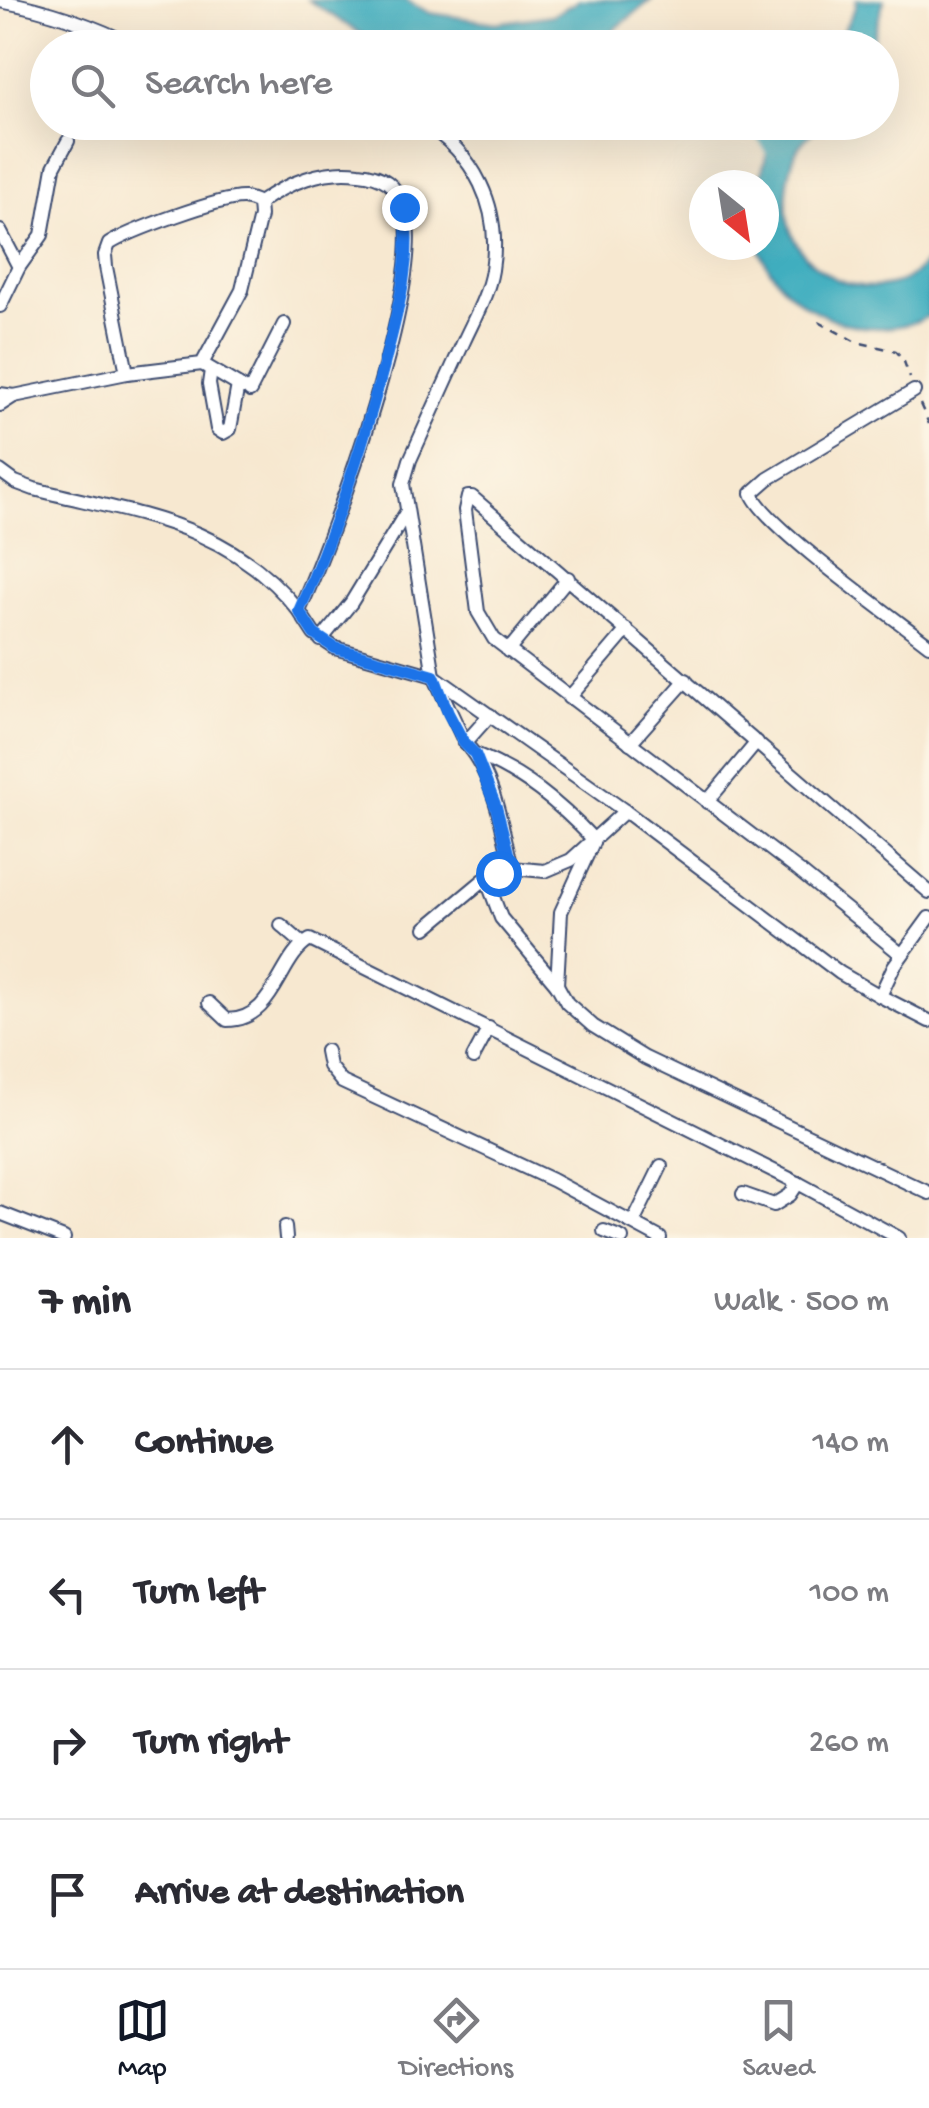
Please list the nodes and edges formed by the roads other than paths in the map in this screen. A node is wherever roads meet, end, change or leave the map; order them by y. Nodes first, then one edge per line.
1 (0, 1) edge
2 (104, 30) edge
3 (448, 140) edge
4 (68, 141) dead end
5 (259, 204) junction
6 (0, 231) edge
7 (19, 268) junction
8 (0, 306) edge
9 (284, 324) dead end
10 (207, 367) junction
11 (127, 373) junction
12 (248, 390) junction
13 (914, 391) road end
14 (7, 395) edge
15 (0, 405) edge
16 (0, 471) edge
17 (407, 511) junction
18 (568, 578) junction
19 (299, 611) junction
20 (627, 630) junction
21 (321, 640) junction
22 (929, 645) edge
23 (508, 651) junction
24 (434, 676) junction
25 (686, 680) junction
26 (569, 698) junction
27 (490, 715) junction
28 (757, 742) junction
29 (464, 743) junction
30 (630, 743) junction
31 (475, 754) junction
32 (708, 802) junction
33 (625, 811) junction
34 (594, 840) junction
35 (512, 868) junction
36 (486, 878) junction
37 (929, 892) edge
38 (929, 918) edge
39 (281, 925) dead end
40 (426, 928) dead end
41 (302, 944) junction
42 (902, 954) junction
43 (557, 985) junction
44 (880, 996) junction
45 (209, 1003) dead end
46 (929, 1021) edge
47 (488, 1028) junction
48 (326, 1051) dead end
49 (473, 1058) dead end
50 (661, 1166) dead end
51 (798, 1183) junction
52 (929, 1193) edge
53 (743, 1194) dead end
54 (0, 1213) edge
55 (633, 1223) junction
56 (604, 1231) dead end
57 (64, 1238) edge
58 (622, 1238) edge
59 (660, 1238) edge
60 (899, 1238) edge

1 - 2 street
3 - 17 street
4 - 7 street
5 - 10 street
5 - 11 street
5 - 19 street
6 - 7 street
7 - 8 street
9 - 12 street
10 - 11 street
10 - 12 street
10 - 12 street
11 - 14 street
13 - 22 street
14 - 15 street
16 - 19 street
17 - 21 street
17 - 24 street
18 - 20 street
18 - 23 street
18 - 23 street
19 - 21 street
20 - 25 street
20 - 26 street
21 - 24 street
23 - 26 street
24 - 27 street
24 - 29 street
25 - 28 street
25 - 30 street
26 - 30 street
27 - 29 street
27 - 33 street
28 - 32 street
28 - 37 street
29 - 31 street
30 - 32 street
31 - 34 street
31 - 35 street
32 - 42 street
33 - 34 street
33 - 44 street
34 - 35 street
34 - 43 street
35 - 36 street
36 - 40 street
36 - 43 street
38 - 42 street
39 - 41 street
41 - 45 street
41 - 47 street
42 - 44 street
43 - 52 street
44 - 46 street
47 - 49 street
47 - 51 street
48 - 55 street
50 - 55 street
51 - 53 street
51 - 60 street
54 - 57 street
55 - 59 street
56 - 58 street

